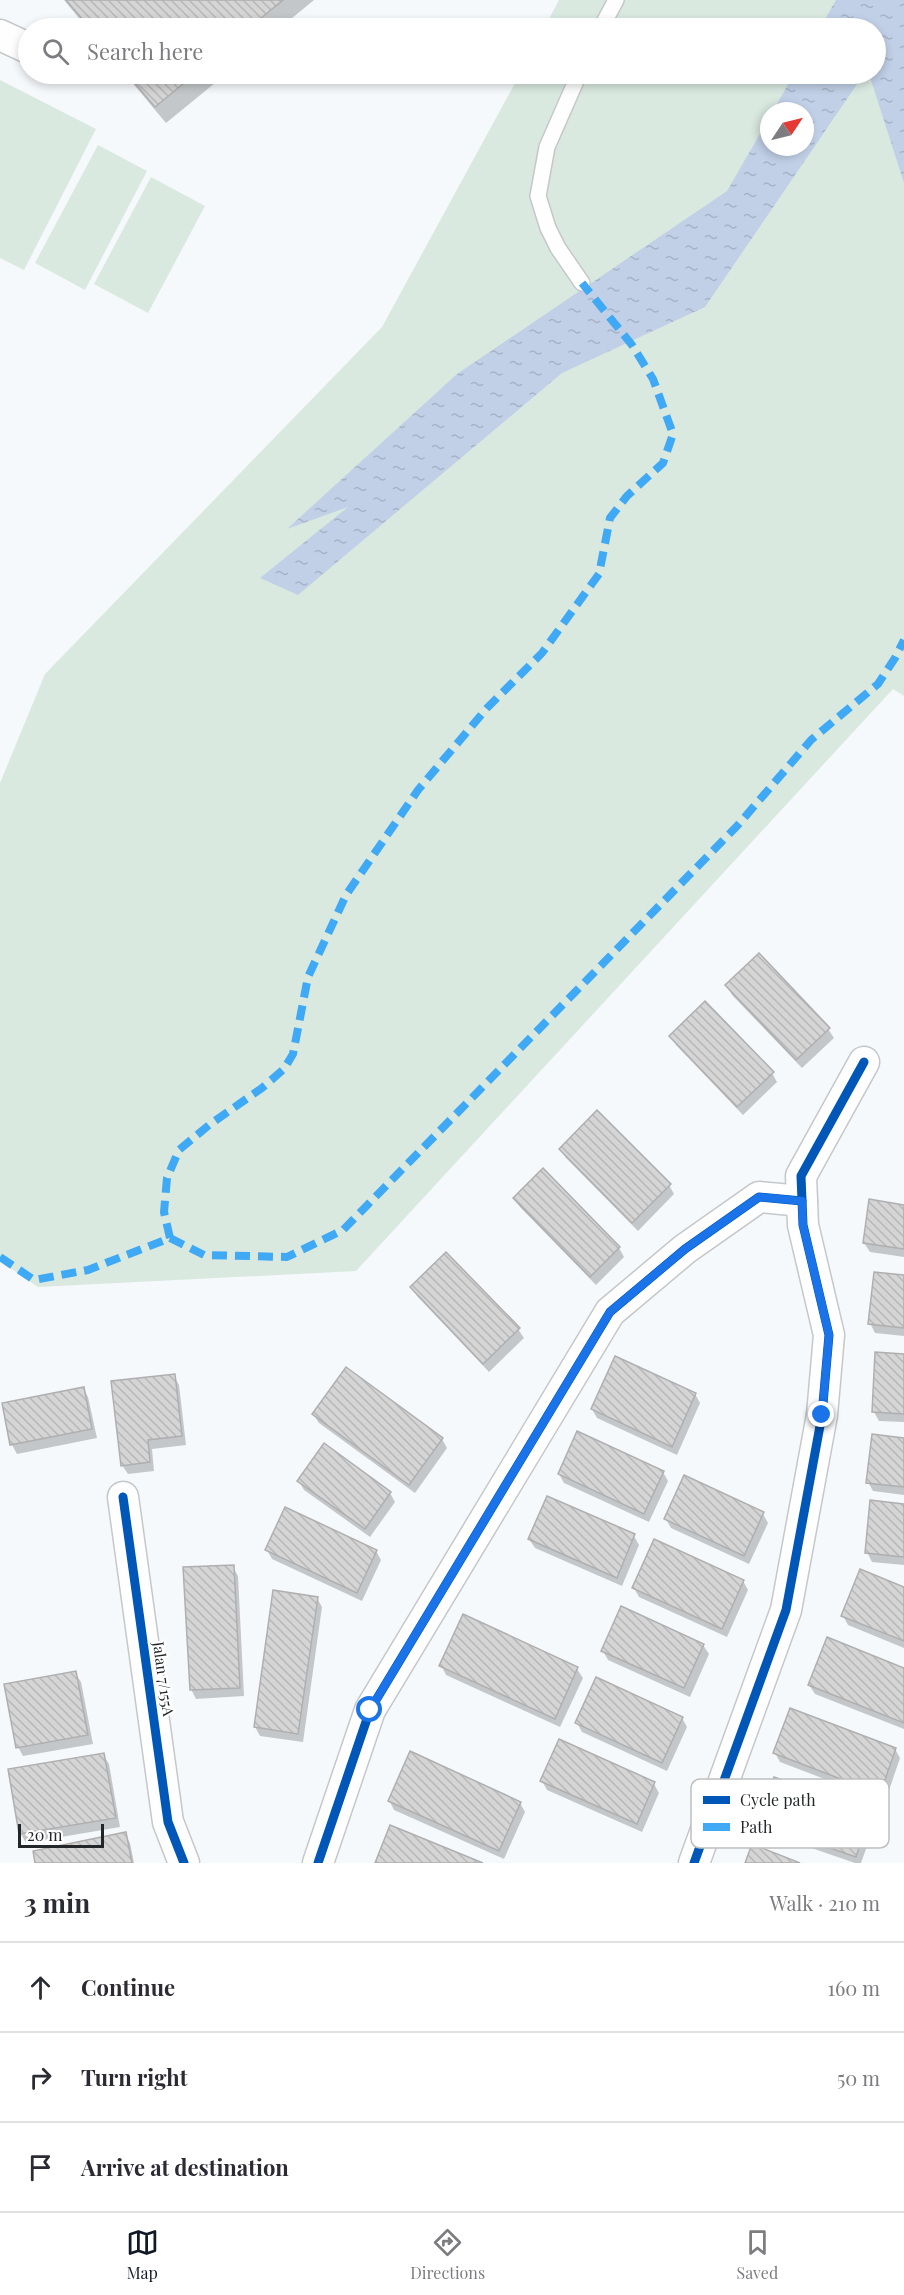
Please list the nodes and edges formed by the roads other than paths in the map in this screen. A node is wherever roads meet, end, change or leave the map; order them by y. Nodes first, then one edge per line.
1 (616, 0) edge
2 (607, 18) edge
3 (0, 35) edge
4 (18, 43) edge
5 (575, 84) edge
6 (582, 283) dead end
7 (864, 1062) dead end
8 (802, 1201) junction
9 (123, 1497) dead end
10 (725, 1779) edge
11 (699, 1848) edge
12 (184, 1863) edge
13 (318, 1863) edge
14 (694, 1863) edge

1 - 2 lane
3 - 4 street
5 - 6 lane
7 - 8 street
8 - 10 street
8 - 13 street
9 - 12 street, Jalan 7/155A
11 - 14 street

